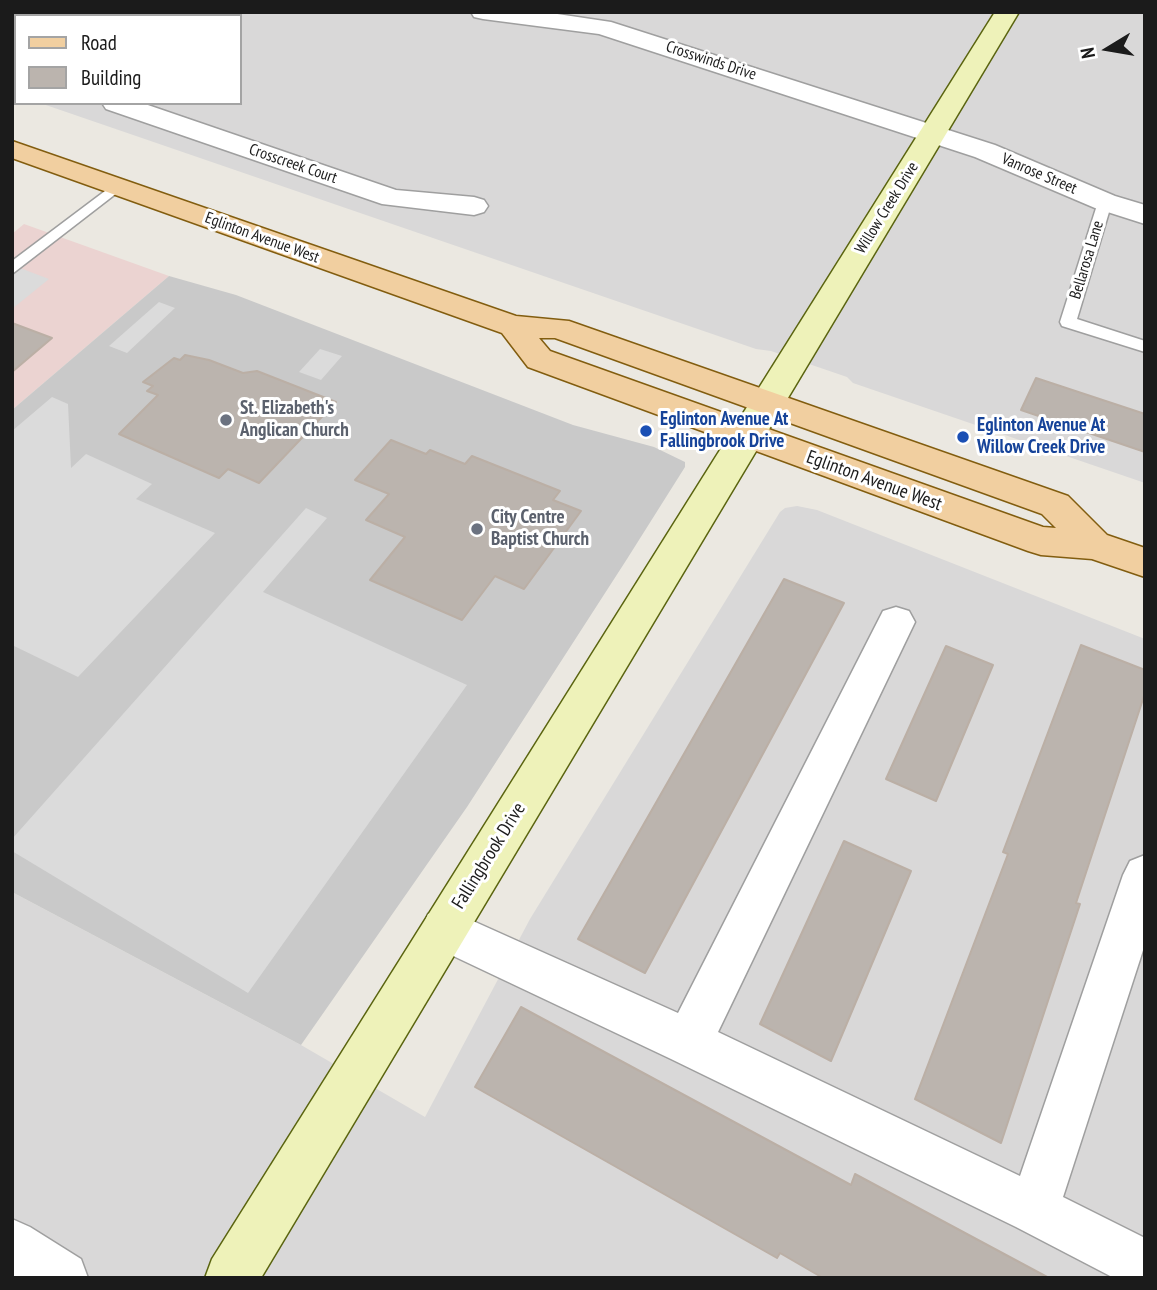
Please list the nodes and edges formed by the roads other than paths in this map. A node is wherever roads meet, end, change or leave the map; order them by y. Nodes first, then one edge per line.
1 (483, 12) edge
2 (1007, 12) edge
3 (121, 105) edge
4 (933, 133) junction
5 (12, 149) edge
6 (117, 186) junction
7 (1105, 202) junction
8 (474, 206) dead end
9 (1145, 215) edge
10 (12, 269) edge
11 (513, 326) junction
12 (1145, 347) edge
13 (767, 403) junction
14 (747, 435) junction
15 (1094, 545) junction
16 (1145, 563) edge
17 (896, 622) dead end
18 (1145, 875) edge
19 (444, 929) junction
20 (688, 1042) junction
21 (1034, 1209) junction
22 (12, 1245) edge
23 (1145, 1266) edge
24 (62, 1278) edge
25 (231, 1278) edge

1 - 4 street, Crosswinds Drive
2 - 4 street, Willow Creek Drive
3 - 8 street, Crosscreek Court
4 - 7 street, Vanrose Street
4 - 13 street, Willow Creek Drive
5 - 6 main road, Eglinton Avenue West
6 - 10 lane
6 - 11 main road, Eglinton Avenue West
7 - 9 street, Vanrose Street
7 - 12 lane, Bellarosa Lane
11 - 13 main road, Eglinton Avenue West
11 - 14 main road, Eglinton Avenue West
13 - 14 street, Willow Creek Drive
13 - 15 main road, Eglinton Avenue West
14 - 15 main road, Eglinton Avenue West
14 - 19 street, Fallingbrook Drive
15 - 16 main road, Eglinton Avenue West
17 - 20 street
18 - 21 street
19 - 20 street
19 - 25 street, Fallingbrook Drive
20 - 21 street
21 - 23 street
22 - 24 street

